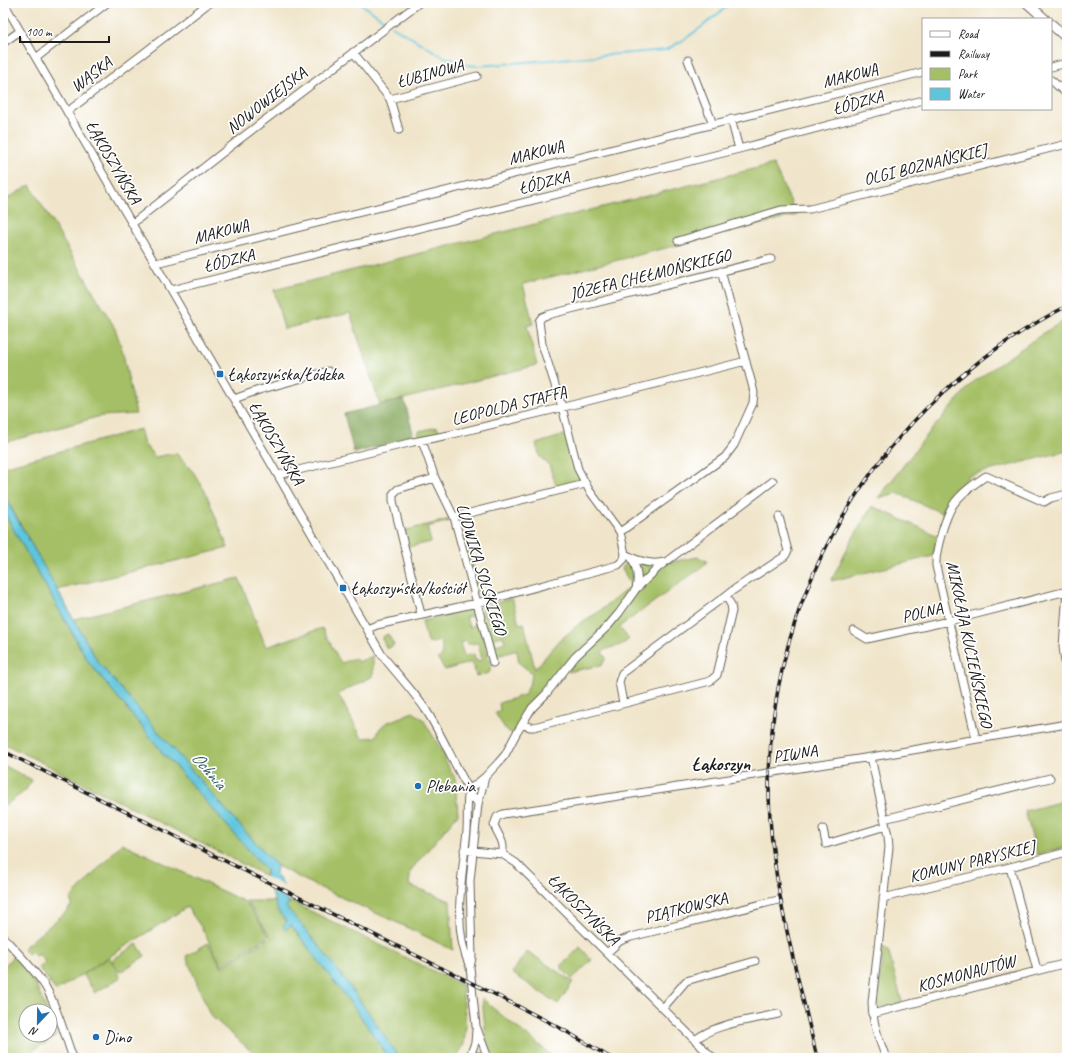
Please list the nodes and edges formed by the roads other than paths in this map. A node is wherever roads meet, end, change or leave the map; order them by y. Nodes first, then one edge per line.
1 (4, 3) edge
2 (107, 3) edge
3 (209, 3) edge
4 (419, 3) edge
5 (1027, 3) edge
6 (1044, 18) edge
7 (1052, 25) edge
8 (20, 31) junction
9 (1067, 38) edge
10 (3, 43) edge
11 (353, 52) junction
12 (36, 58) junction
13 (688, 60) dead end
14 (1067, 63) edge
15 (1052, 67) edge
16 (922, 72) edge
17 (477, 76) dead end
18 (1052, 81) edge
19 (1067, 94) edge
20 (390, 99) junction
21 (922, 100) edge
22 (67, 112) junction
23 (731, 119) junction
24 (713, 124) junction
25 (399, 130) dead end
26 (1067, 144) edge
27 (739, 149) junction
28 (133, 223) junction
29 (678, 241) dead end
30 (771, 259) dead end
31 (156, 263) junction
32 (721, 271) junction
33 (171, 290) junction
34 (746, 361) junction
35 (328, 371) dead end
36 (234, 399) junction
37 (562, 407) junction
38 (422, 441) junction
39 (278, 475) junction
40 (435, 478) junction
41 (773, 480) dead end
42 (585, 484) junction
43 (1067, 494) edge
44 (779, 516) dead end
45 (454, 517) junction
46 (620, 532) junction
47 (628, 556) junction
48 (667, 562) junction
49 (636, 589) junction
50 (1067, 591) edge
51 (726, 596) junction
52 (477, 603) junction
53 (421, 614) junction
54 (949, 621) junction
55 (367, 629) junction
56 (854, 631) dead end
57 (493, 663) dead end
58 (1067, 677) edge
59 (623, 703) junction
60 (522, 724) junction
61 (1067, 724) edge
62 (976, 739) junction
63 (871, 757) junction
64 (485, 777) junction
65 (1050, 778) dead end
66 (483, 786) junction
67 (469, 790) junction
68 (478, 804) junction
69 (885, 822) junction
70 (822, 829) dead end
71 (464, 850) junction
72 (473, 850) junction
73 (1067, 852) edge
74 (502, 854) junction
75 (1010, 868) junction
76 (883, 898) junction
77 (778, 900) dead end
78 (3, 937) edge
79 (607, 953) junction
80 (756, 961) dead end
81 (1067, 963) edge
82 (470, 967) junction
83 (1037, 970) junction
84 (663, 1008) junction
85 (778, 1014) dead end
86 (872, 1014) junction
87 (476, 1026) junction
88 (695, 1040) junction
89 (470, 1057) edge
90 (73, 1058) edge
91 (487, 1058) edge
92 (713, 1058) edge
93 (886, 1058) edge

1 - 8 street, ŁĄKOSZYŃSKA
2 - 12 street
3 - 22 street, WĄSKA
4 - 11 street, NOWOWIEJSKA
5 - 6 main road
7 - 9 main road
8 - 10 street
8 - 12 street, ŁĄKOSZYŃSKA
11 - 20 street, ŁUBINOWA
11 - 28 street, NOWOWIEJSKA
12 - 22 street, ŁĄKOSZYŃSKA
13 - 24 street
14 - 15 street
16 - 23 street, MAKOWA
17 - 20 street, ŁUBINOWA
18 - 19 street
20 - 25 street, ŁUBINOWA
21 - 27 street, ŁÓDZKA
22 - 28 street, ŁĄKOSZYŃSKA
23 - 24 street, MAKOWA
23 - 27 street
24 - 31 street, MAKOWA
26 - 29 street, OLGI BOZNAŃSKIEJ
27 - 33 street, ŁÓDZKA
28 - 31 street, ŁĄKOSZYŃSKA
30 - 32 street, JÓZEFA CHEŁMOŃSKIEGO
31 - 33 street, ŁĄKOSZYŃSKA
32 - 34 street
32 - 37 street, JÓZEFA CHEŁMOŃSKIEGO
33 - 36 street, ŁĄKOSZYŃSKA
34 - 37 street, LEOPOLDA STAFFA
34 - 46 street
35 - 36 street
36 - 39 street, ŁĄKOSZYŃSKA
37 - 38 street, LEOPOLDA STAFFA
37 - 42 street
38 - 39 street, LEOPOLDA STAFFA
38 - 40 street, LUDWIKA SOLSKIEGO
39 - 55 street, ŁĄKOSZYŃSKA
40 - 45 street, LUDWIKA SOLSKIEGO
40 - 53 street
41 - 48 street
42 - 45 street
42 - 46 street
43 - 54 street, MIKOŁAJA KUCIEŃSKIEGO
44 - 51 street
45 - 52 street, LUDWIKA SOLSKIEGO
46 - 47 street
47 - 48 street
47 - 49 street
47 - 52 street
48 - 49 street
49 - 60 street
50 - 54 street, POLNA
50 - 58 street
51 - 59 street
51 - 59 street
52 - 53 street
52 - 57 street, LUDWIKA SOLSKIEGO
53 - 55 street
54 - 56 street, POLNA
54 - 62 street, MIKOŁAJA KUCIEŃSKIEGO
55 - 67 street, ŁĄKOSZYŃSKA
59 - 60 street
60 - 64 street
61 - 62 street, PIWNA
62 - 63 street, PIWNA
63 - 69 street
63 - 74 street, PIWNA
64 - 66 street
64 - 67 street
65 - 69 street
66 - 67 street
66 - 68 street
67 - 68 street, ŁĄKOSZYŃSKA
67 - 71 street
68 - 72 street
69 - 70 street
69 - 76 street
71 - 72 street, ŁĄKOSZYŃSKA
71 - 82 street
72 - 74 street, ŁĄKOSZYŃSKA
72 - 82 street
73 - 75 street, KOMUNY PARYSKIEJ
74 - 79 street, ŁĄKOSZYŃSKA
75 - 76 street, KOMUNY PARYSKIEJ
75 - 83 street
76 - 86 street
77 - 79 street, PIĄTKOWSKA
78 - 90 street
79 - 84 street, ŁĄKOSZYŃSKA
80 - 84 street
81 - 83 street, KOSMONAUTÓW
82 - 87 street
83 - 86 street, KOSMONAUTÓW
84 - 88 street, ŁĄKOSZYŃSKA
85 - 88 street
86 - 93 street
87 - 89 street
87 - 91 street
88 - 92 street, ŁĄKOSZYŃSKA
89 - 91 street

